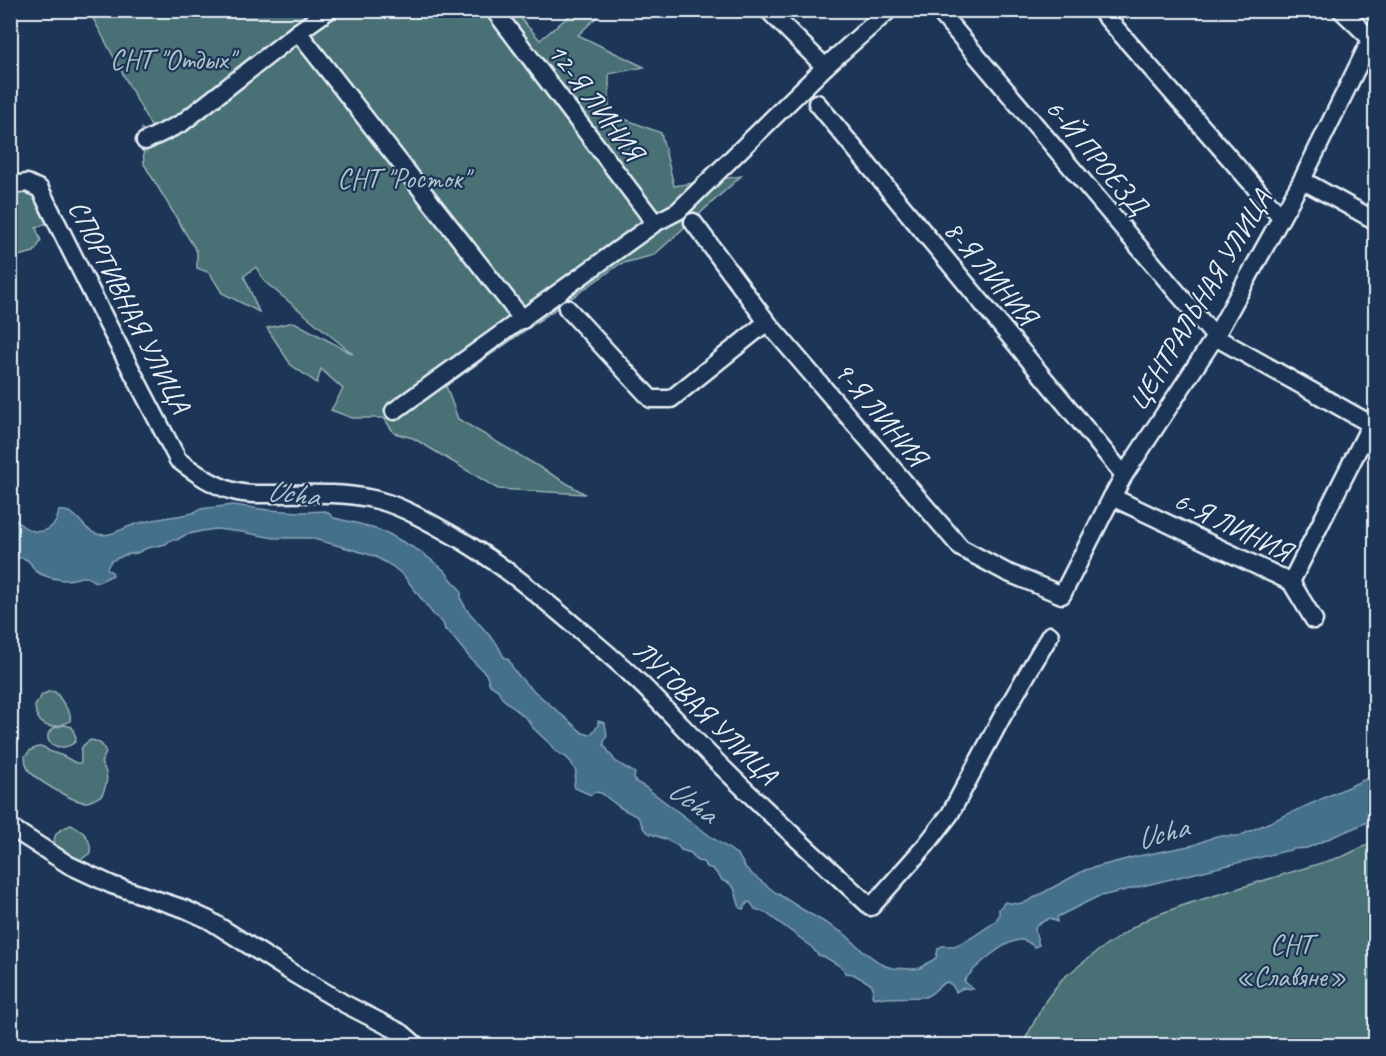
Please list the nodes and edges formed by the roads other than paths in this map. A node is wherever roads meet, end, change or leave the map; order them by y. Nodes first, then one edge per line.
1 (329, 10) edge
2 (494, 10) edge
3 (768, 10) edge
4 (889, 10) edge
5 (938, 10) edge
6 (1100, 10) edge
7 (1341, 10) edge
8 (298, 32) junction
9 (1374, 36) edge
10 (825, 67) junction
11 (817, 103) dead end
12 (145, 141) dead end
13 (1302, 180) junction
14 (10, 185) edge
15 (1281, 217) junction
16 (1376, 221) edge
17 (693, 222) dead end
18 (655, 223) junction
19 (567, 308) dead end
20 (523, 320) junction
21 (767, 321) junction
22 (1215, 337) junction
23 (394, 411) dead end
24 (1374, 422) edge
25 (192, 471) joint
26 (1124, 474) junction
27 (1112, 497) junction
28 (1290, 582) junction
29 (1062, 595) joint
30 (1314, 620) dead end
31 (1050, 635) dead end
32 (10, 827) edge
33 (417, 1046) edge

1 - 8 street
2 - 18 street, 12-Я ЛИНИЯ
3 - 10 street
4 - 10 street
5 - 22 street, 6-Й ПРОЕЗД
6 - 15 street
7 - 9 street
8 - 12 street
8 - 20 street
9 - 13 street, ЦЕНТРАЛЬНАЯ УЛИЦА
10 - 18 street
11 - 26 street, 8-Я ЛИНИЯ
13 - 15 street, ЦЕНТРАЛЬНАЯ УЛИЦА
13 - 16 street
14 - 25 street, СПОРТИВНАЯ УЛИЦА
15 - 22 street, ЦЕНТРАЛЬНАЯ УЛИЦА
17 - 21 street, 9-Я ЛИНИЯ
18 - 20 street
19 - 21 street
20 - 23 street
21 - 29 street, 9-Я ЛИНИЯ
22 - 24 street
22 - 26 street, ЦЕНТРАЛЬНАЯ УЛИЦА
24 - 28 street
25 - 31 street, ЛУГОВАЯ УЛИЦА
26 - 27 street, ЦЕНТРАЛЬНАЯ УЛИЦА
27 - 28 street, 6-Я ЛИНИЯ
27 - 29 street, ЦЕНТРАЛЬНАЯ УЛИЦА
28 - 30 street, 6-Я ЛИНИЯ
32 - 33 street

